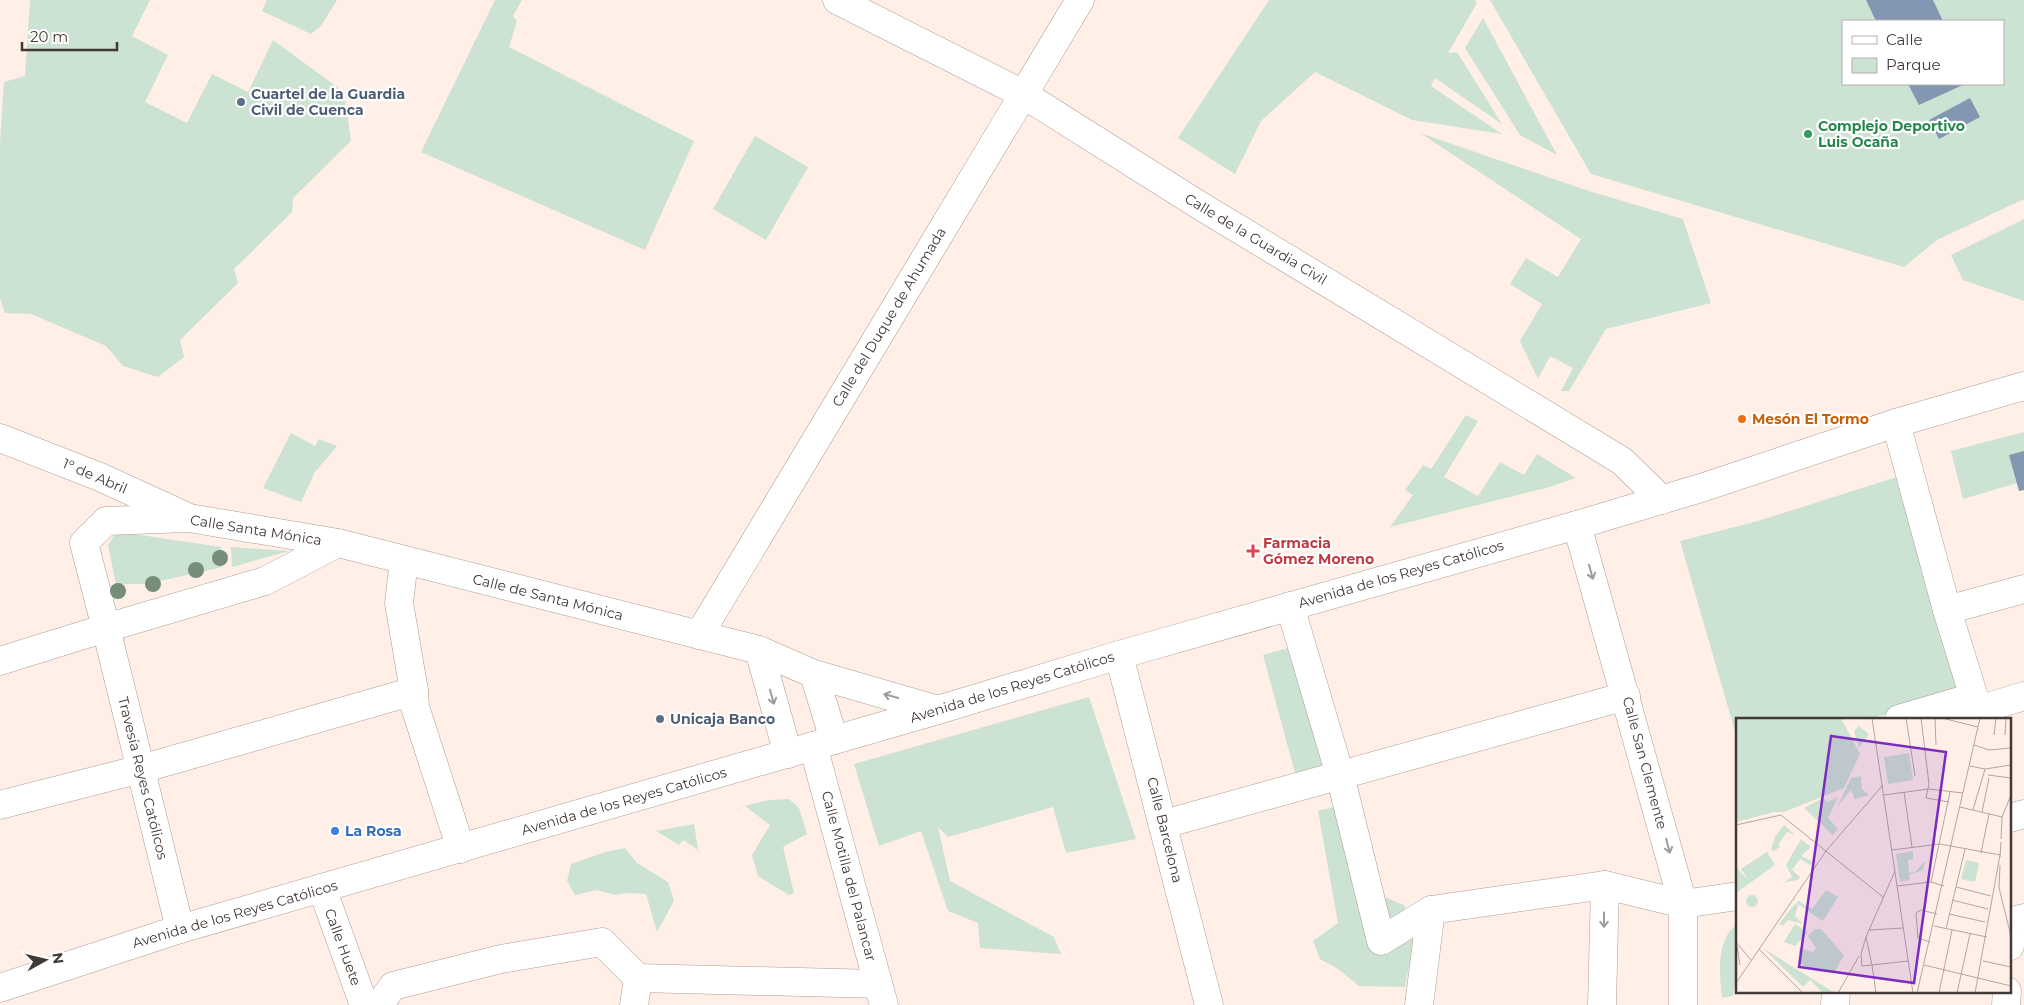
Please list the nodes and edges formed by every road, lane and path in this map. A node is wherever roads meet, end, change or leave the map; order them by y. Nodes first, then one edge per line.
1 (837, 0) edge
2 (1080, 0) edge
3 (1023, 94) junction
4 (2024, 386) edge
5 (1896, 423) junction
6 (0, 438) edge
7 (1662, 500) junction
8 (189, 518) junction
9 (1577, 525) junction
10 (338, 543) junction
11 (404, 560) junction
12 (2024, 589) edge
13 (1290, 606) junction
14 (1947, 610) junction
15 (106, 628) junction
16 (699, 635) junction
17 (759, 650) junction
18 (1119, 655) junction
19 (0, 661) edge
20 (814, 674) junction
21 (414, 690) junction
22 (1626, 696) junction
23 (2024, 696) edge
24 (938, 710) junction
25 (1902, 718) edge
26 (1952, 718) edge
27 (824, 743) junction
28 (788, 754) junction
29 (140, 769) junction
30 (1340, 775) junction
31 (0, 804) edge
32 (1164, 824) junction
33 (461, 849) junction
34 (1605, 885) junction
35 (322, 888) junction
36 (1736, 896) edge
37 (1683, 904) junction
38 (1431, 910) junction
39 (180, 929) junction
40 (638, 978) junction
41 (0, 988) edge
42 (1836, 992) edge
43 (2007, 992) edge
44 (881, 994) edge
45 (364, 1005) edge
46 (379, 1005) edge
47 (634, 1005) edge
48 (1209, 1005) edge
49 (1419, 1005) edge
50 (1602, 1005) edge
51 (1683, 1005) edge
52 (1835, 1005) edge
53 (2006, 1005) edge

1 - 3 street, Calle de la Guardia Civil
2 - 3 street, Calle del Duque de Ahumada
3 - 7 street, Calle de la Guardia Civil
3 - 16 street, Calle del Duque de Ahumada
4 - 5 street, Avenida de los Reyes Católicos
5 - 7 street, Avenida de los Reyes Católicos
5 - 14 street
6 - 8 street, 1º de Abril
7 - 9 street, Avenida de los Reyes Católicos
8 - 10 street, Calle Santa Mónica
8 - 15 street, Calle Santa Mónica
9 - 13 street, Avenida de los Reyes Católicos
9 -> 22 street, Calle San Clemente
10 - 11 street, Calle de Santa Mónica
10 - 15 street, Calle Santa Mónica
11 - 16 street, Calle de Santa Mónica
11 - 21 street
12 - 14 street
13 - 18 street, Avenida de los Reyes Católicos
13 - 30 street
14 - 25 street
15 - 19 street, Calle Santa Mónica
15 - 29 street, Travesía Reyes Católicos
16 - 17 street, Calle de Santa Mónica
17 - 20 street
17 -> 28 street
18 - 24 street, Avenida de los Reyes Católicos
18 - 32 street, Calle Barcelona
24 -> 20 street
20 - 27 street, Calle Motilla del Palancar
21 - 29 street
21 - 33 street
22 - 30 street
22 -> 37 street, Calle San Clemente
23 - 26 street
24 - 27 street, Avenida de los Reyes Católicos
27 - 28 street, Avenida de los Reyes Católicos
27 - 44 street, Calle Motilla del Palancar
28 - 33 street, Avenida de los Reyes Católicos
29 - 31 street
29 - 39 street, Travesía Reyes Católicos
30 - 32 street
30 - 38 street
32 - 48 street, Calle Barcelona
33 - 35 street, Avenida de los Reyes Católicos
34 - 37 street
34 - 38 street
34 -> 50 street
35 - 39 street, Avenida de los Reyes Católicos
35 - 45 street, Calle Huete
36 - 37 street
37 - 51 street, Calle San Clemente
38 - 49 street
39 - 41 street, Avenida de los Reyes Católicos
40 - 44 street
40 - 46 street
40 - 47 street
42 - 52 street
43 - 53 street

